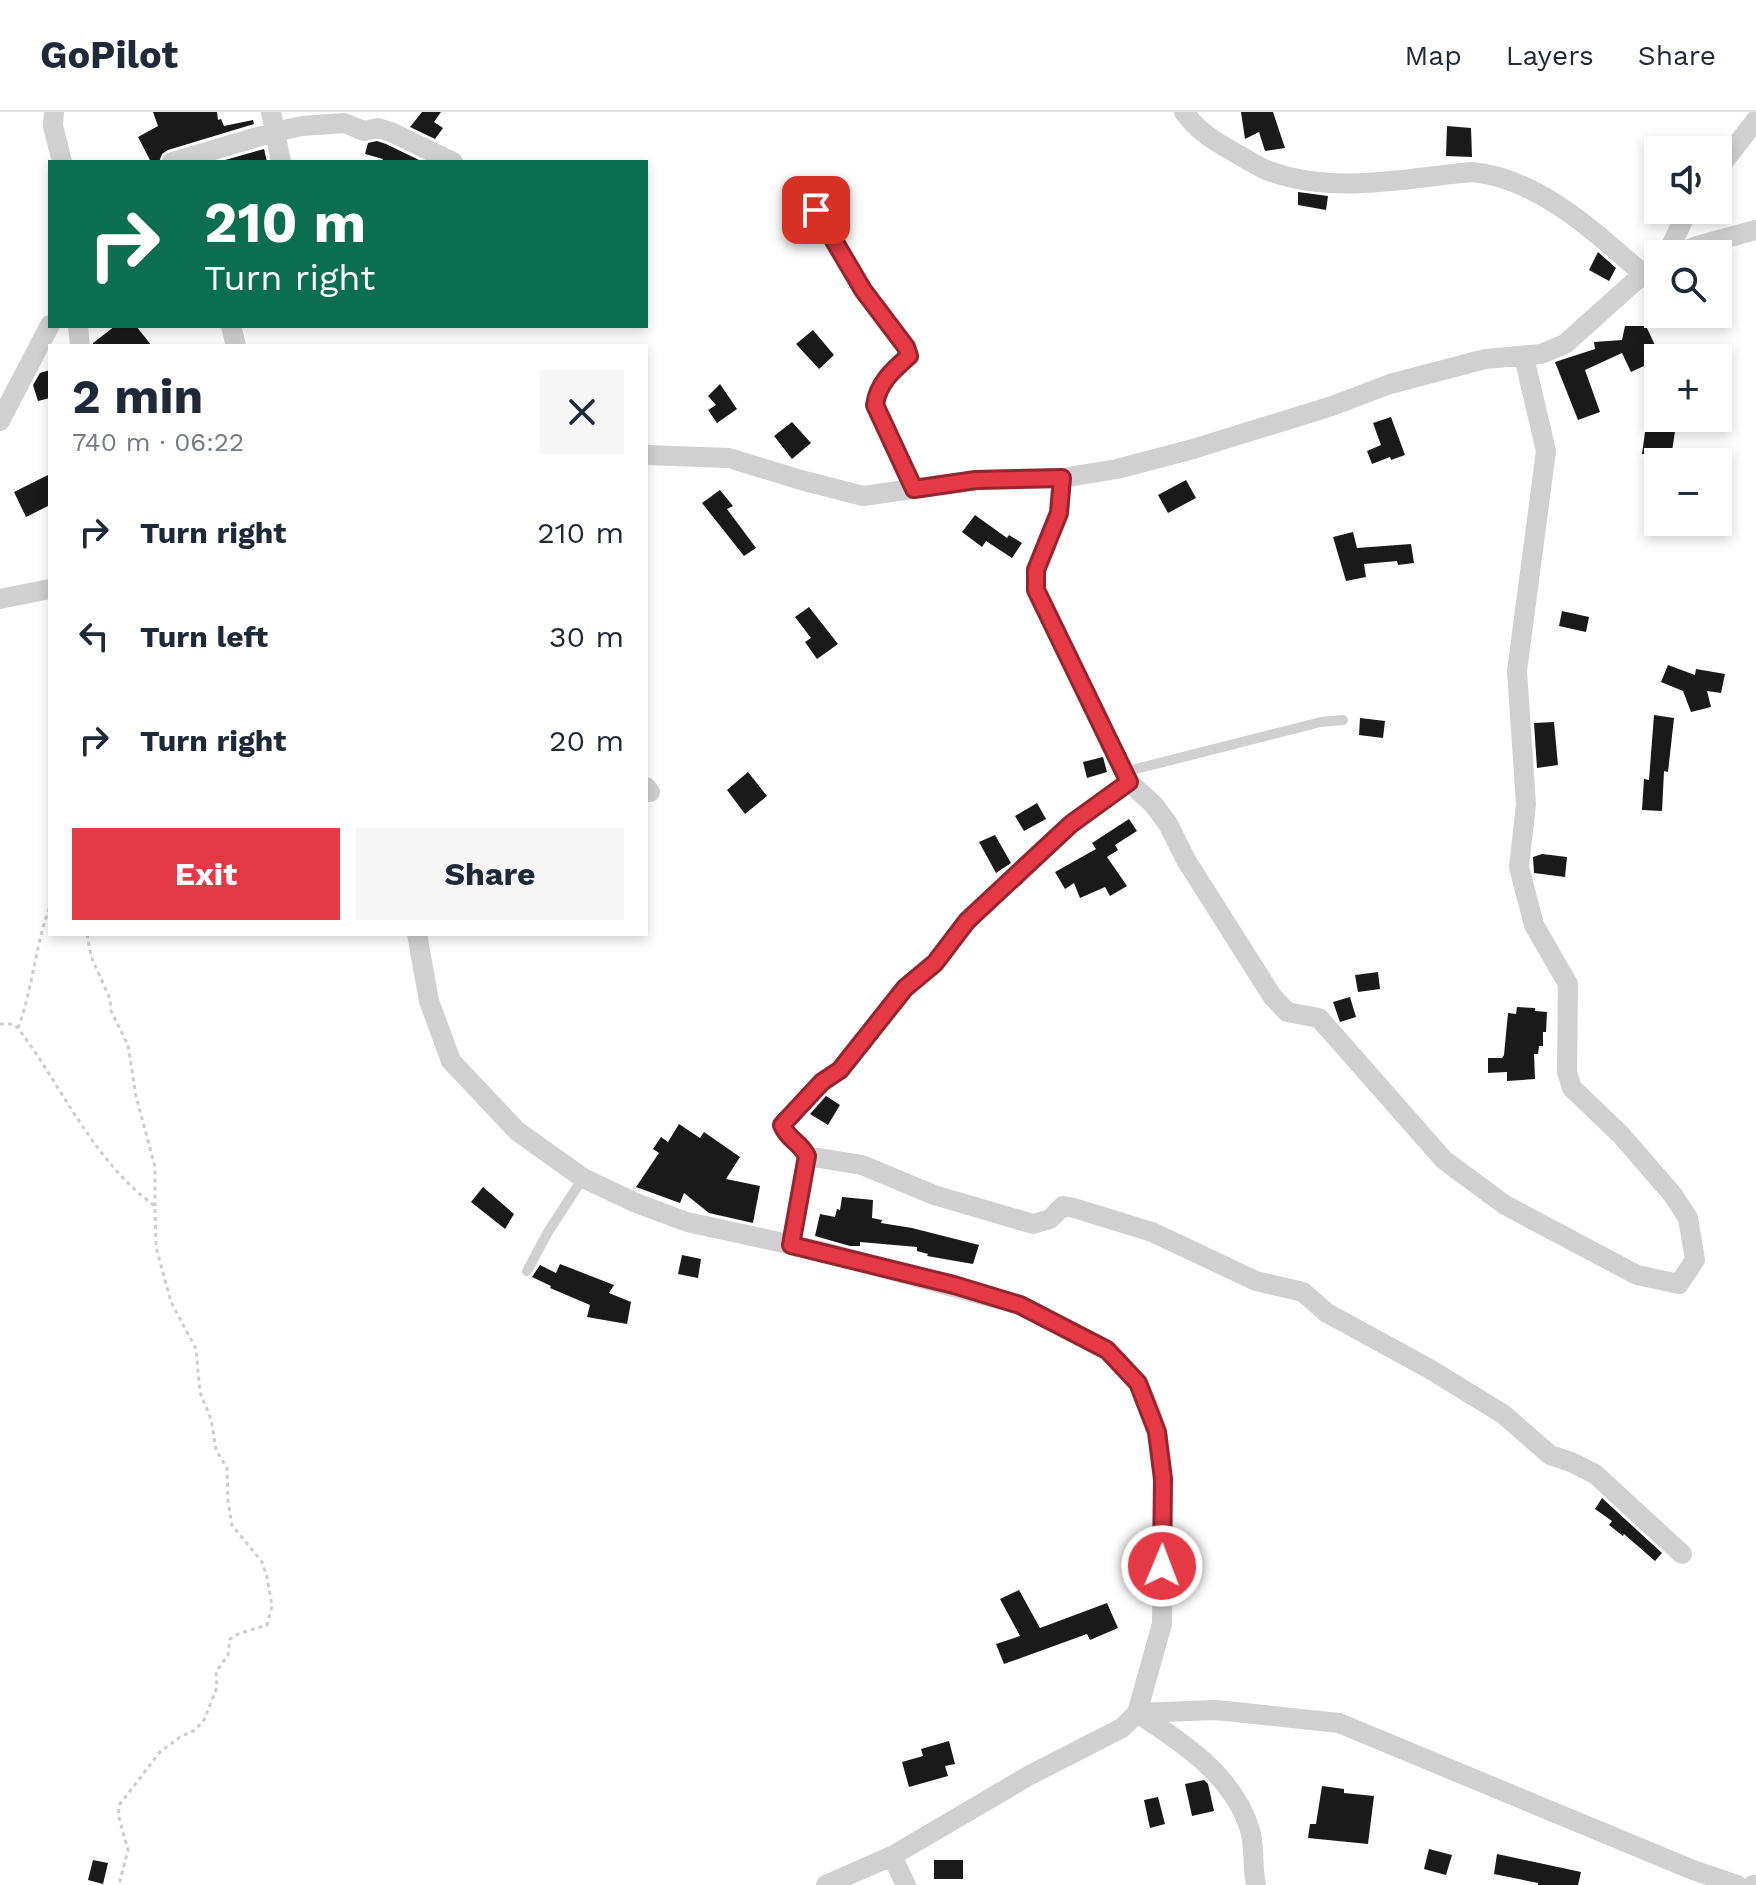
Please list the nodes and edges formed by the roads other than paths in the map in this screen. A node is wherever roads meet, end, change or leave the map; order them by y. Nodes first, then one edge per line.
1 (54, 112) edge
2 (1184, 112) edge
3 (1756, 120) edge
4 (273, 122) edge
5 (1732, 151) edge
6 (62, 160) edge
7 (177, 160) edge
8 (281, 160) edge
9 (449, 160) edge
10 (811, 188) dead end
11 (1756, 230) edge
12 (1719, 240) edge
13 (1644, 265) edge
14 (1644, 274) edge
15 (48, 328) edge
16 (1524, 357) junction
17 (0, 421) edge
18 (648, 455) edge
19 (1062, 478) junction
20 (914, 489) junction
21 (48, 589) edge
22 (0, 599) edge
23 (1343, 720) dead end
24 (1126, 777) junction
25 (417, 936) edge
26 (807, 1156) junction
27 (583, 1178) junction
28 (791, 1245) junction
29 (527, 1271) dead end
30 (1682, 1554) dead end
31 (1137, 1713) junction
32 (892, 1856) junction
33 (1691, 1878) edge
34 (826, 1885) edge
35 (906, 1885) edge
36 (1256, 1885) edge
37 (1737, 1885) edge

1 - 6 street
2 - 13 street
3 - 5 street
4 - 7 street
4 - 8 street
4 - 9 street
10 - 20 lane
11 - 12 street
14 - 16 street
15 - 17 street
16 - 19 street
16 - 24 street
18 - 20 street
19 - 20 street
19 - 24 street
21 - 22 street
23 - 24 lane
24 - 26 street
25 - 27 street
26 - 28 street
26 - 30 street
27 - 28 street
27 - 29 lane
28 - 31 street
31 - 32 street
31 - 33 street
31 - 36 street
32 - 34 street
32 - 35 street
33 - 37 street

